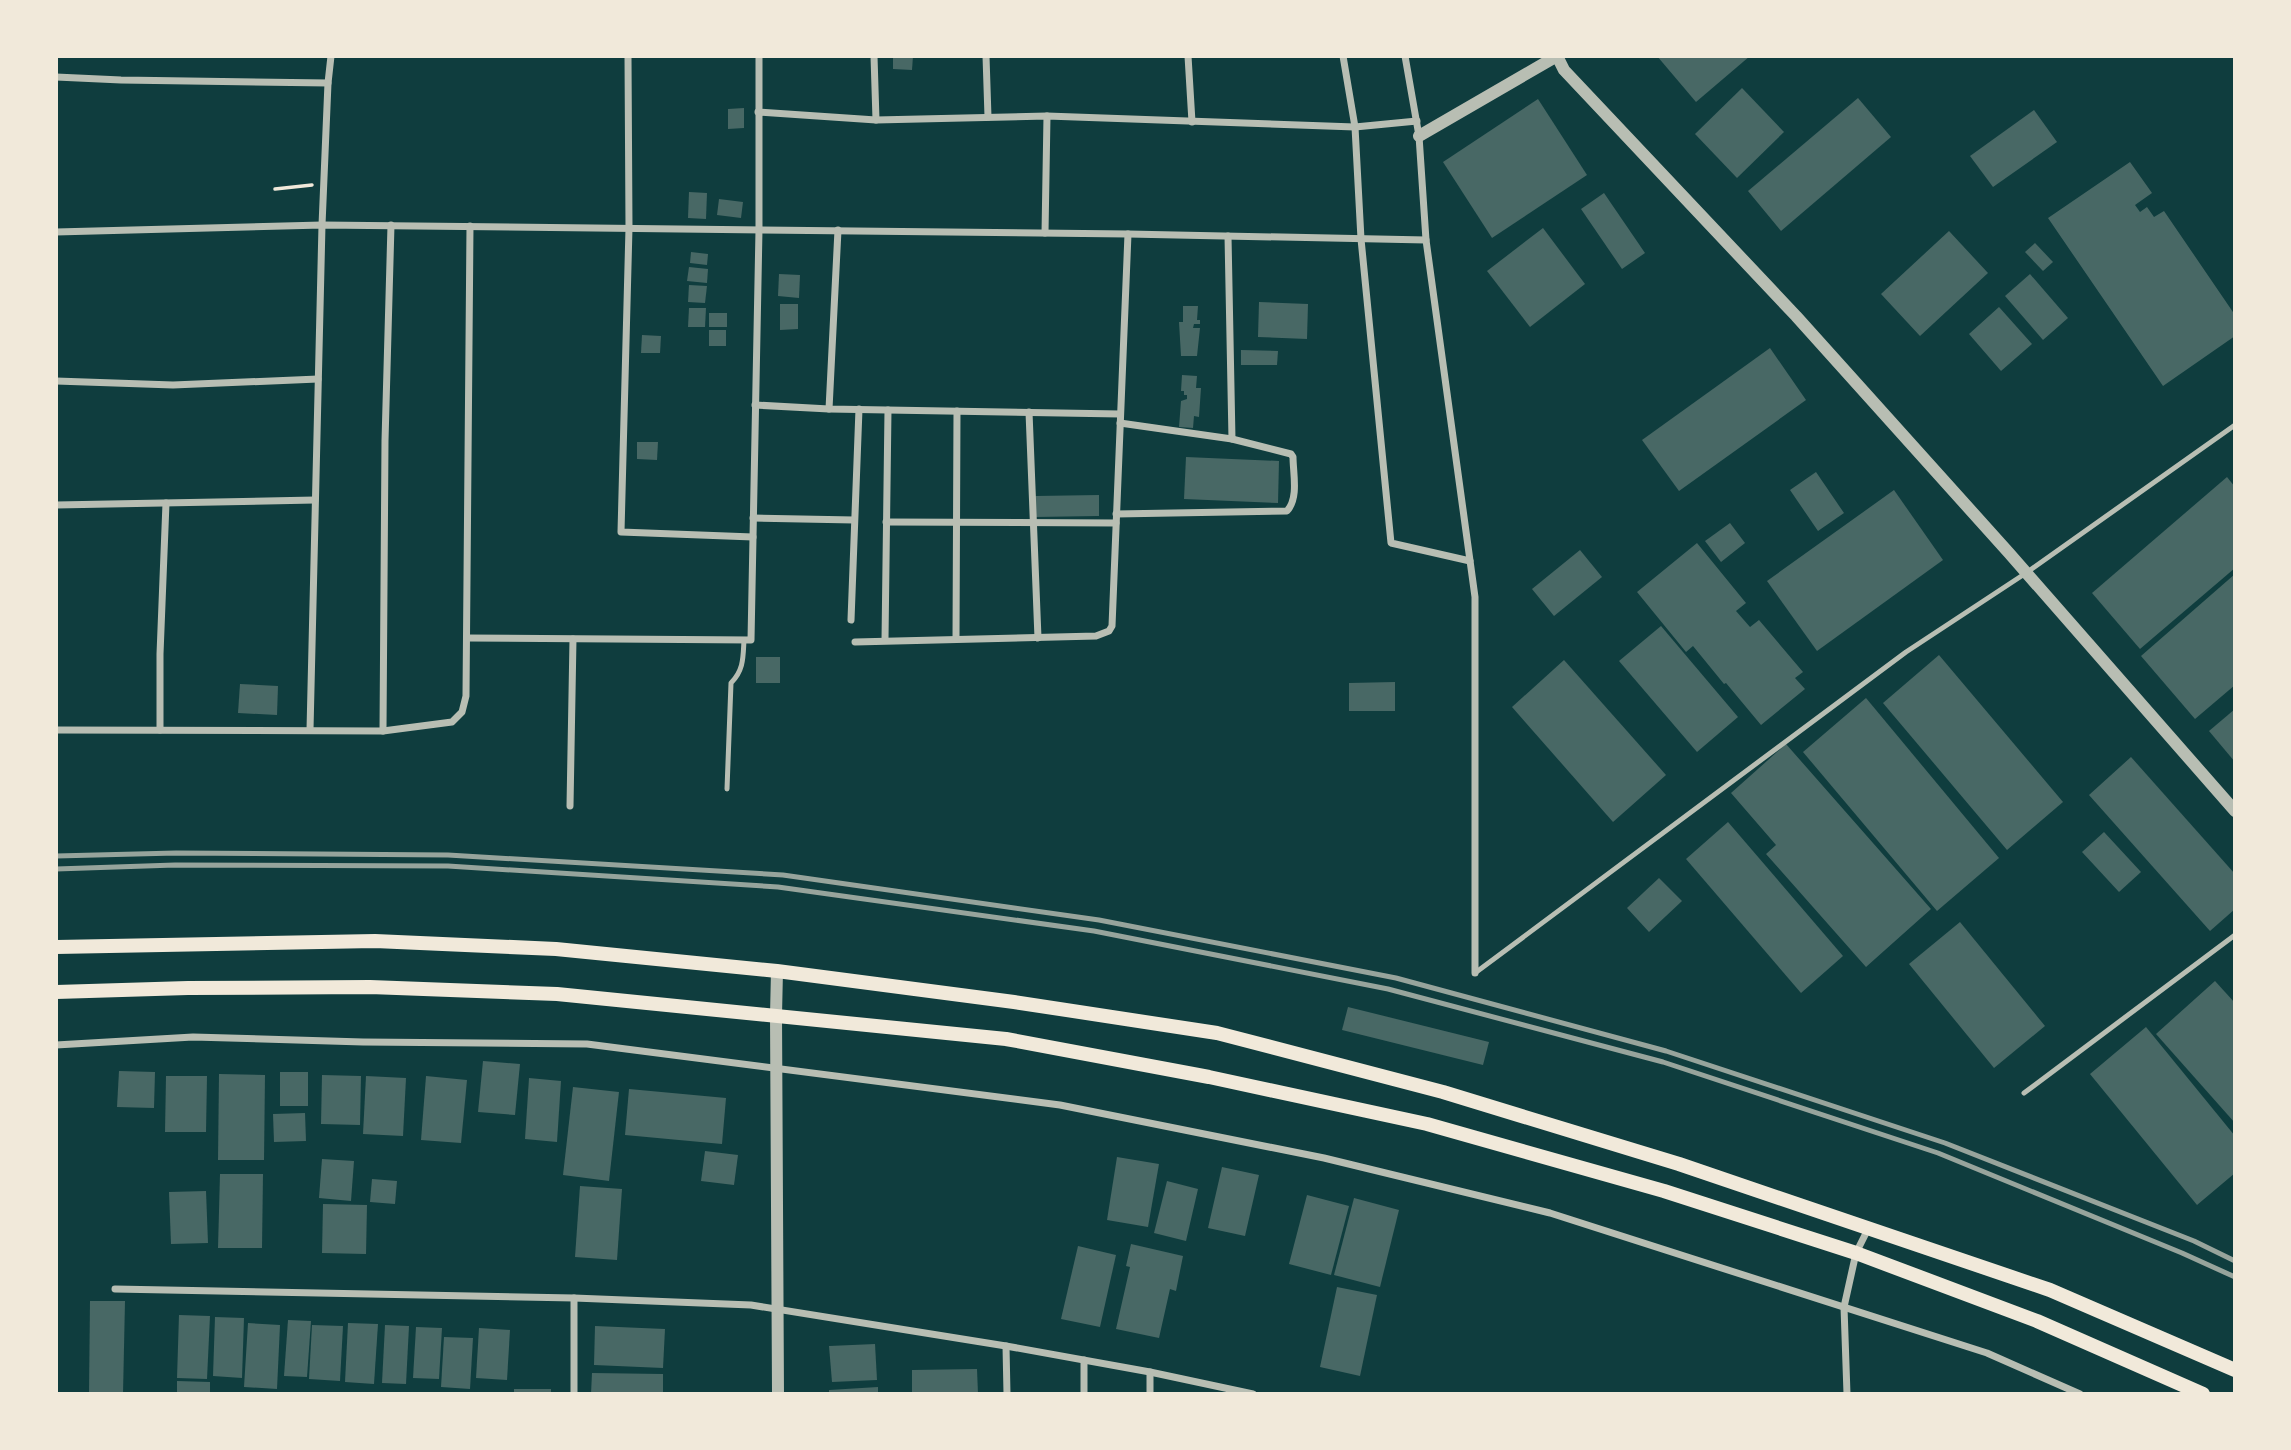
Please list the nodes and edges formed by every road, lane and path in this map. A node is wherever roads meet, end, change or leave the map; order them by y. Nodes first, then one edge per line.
1 (331, 56) edge
2 (628, 56) edge
3 (759, 56) edge
4 (874, 56) edge
5 (986, 56) edge
6 (1188, 56) edge
7 (1343, 56) edge
8 (1405, 56) edge
9 (1557, 56) edge
10 (56, 76) edge
11 (328, 83) junction
12 (758, 112) junction
13 (1047, 116) junction
14 (988, 117) junction
15 (876, 120) junction
16 (1417, 121) junction
17 (1192, 122) junction
18 (1355, 127) junction
19 (1419, 136) junction
20 (324, 184) junction
21 (275, 189) dead end
22 (322, 225) junction
23 (391, 225) junction
24 (470, 226) junction
25 (629, 228) junction
26 (759, 230) junction
27 (838, 230) junction
28 (56, 233) edge
29 (1045, 233) junction
30 (1128, 234) junction
31 (1227, 236) junction
32 (1361, 239) junction
33 (1426, 240) junction
34 (318, 379) junction
35 (56, 381) edge
36 (755, 405) junction
37 (829, 409) junction
38 (859, 409) junction
39 (888, 410) junction
40 (957, 411) junction
41 (1029, 412) junction
42 (1120, 414) junction
43 (1120, 424) junction
44 (2235, 425) edge
45 (1232, 439) junction
46 (315, 500) junction
47 (166, 503) junction
48 (56, 505) edge
49 (1116, 514) junction
50 (754, 518) junction
51 (854, 520) junction
52 (886, 522) junction
53 (957, 523) junction
54 (1033, 523) junction
55 (1116, 523) junction
56 (753, 537) junction
57 (1470, 561) junction
58 (2026, 573) junction
59 (851, 620) dead end
60 (467, 638) junction
61 (1038, 638) junction
62 (573, 639) junction
63 (956, 639) junction
64 (744, 640) junction
65 (885, 640) junction
66 (855, 642) dead end
67 (56, 730) edge
68 (160, 730) junction
69 (310, 730) junction
70 (383, 731) junction
71 (727, 789) dead end
72 (569, 806) dead end
73 (2235, 811) edge
74 (2235, 935) edge
75 (56, 947) edge
76 (777, 971) junction
77 (1475, 973) joint
78 (56, 992) edge
79 (776, 1015) junction
80 (56, 1045) edge
81 (776, 1070) junction
82 (2024, 1093) dead end
83 (1869, 1227) junction
84 (1856, 1253) junction
85 (115, 1289) dead end
86 (574, 1298) junction
87 (1844, 1307) junction
88 (777, 1309) junction
89 (1006, 1346) junction
90 (1084, 1360) junction
91 (2235, 1370) edge
92 (1150, 1372) junction
93 (574, 1394) edge
94 (778, 1394) edge
95 (1007, 1394) edge
96 (1084, 1394) edge
97 (1150, 1394) edge
98 (1253, 1394) edge
99 (1847, 1394) edge
100 (2080, 1394) edge
101 (2203, 1394) edge

1 - 11 street
2 - 25 street
3 - 12 street
4 - 15 street
5 - 14 street
6 - 17 street
7 - 18 street
8 - 16 street
9 - 19 street
9 - 58 street
10 - 11 street
11 - 20 street
12 - 15 street
12 - 26 street
13 - 14 street
13 - 17 street
13 - 29 street
14 - 15 street
16 - 18 street
16 - 19 street
17 - 18 street
18 - 32 street
19 - 33 street
20 - 21 path
20 - 22 street
22 - 23 street
22 - 28 street
22 - 34 street
23 - 24 street
23 - 70 street
24 - 25 street
24 - 60 street
25 - 26 street
25 - 56 street
26 - 27 street
26 - 36 street
27 - 29 street
27 - 37 street
29 - 30 street
30 - 31 street
30 - 42 street
31 - 32 street
31 - 45 street
32 - 33 street
32 - 57 street
33 - 57 street
34 - 35 street
34 - 46 street
36 - 37 street
36 - 50 street
37 - 38 street
38 - 39 street
38 - 51 street
39 - 40 street
39 - 52 street
40 - 41 street
40 - 53 street
41 - 42 street
41 - 54 street
42 - 43 street
43 - 45 street
43 - 49 street
44 - 58 lane
45 - 49 street
46 - 47 street
46 - 69 street
47 - 48 street
47 - 68 street
49 - 55 street
50 - 51 street
50 - 56 street
51 - 59 street
52 - 53 street
52 - 65 street
53 - 54 street
53 - 63 street
54 - 55 street
54 - 61 street
55 - 61 street
56 - 64 street
57 - 77 street
58 - 73 street
58 - 77 lane
60 - 62 street
60 - 70 street
61 - 63 street
62 - 64 street
62 - 72 street
63 - 65 street
64 - 71 lane
65 - 66 street
67 - 68 street
68 - 69 street
69 - 70 street
74 - 82 lane
75 - 76 main road
76 - 79 street
76 - 83 main road
78 - 79 main road
79 - 81 street
79 - 84 main road
80 - 81 street
81 - 87 street
81 - 88 street
83 - 84 street
83 - 91 main road
84 - 87 street
84 - 101 main road
85 - 86 street
86 - 88 street
86 - 93 street
87 - 99 street
87 - 100 street
88 - 89 street
88 - 94 street
89 - 90 street
89 - 95 street
90 - 92 street
90 - 96 street
92 - 97 street
92 - 98 street

